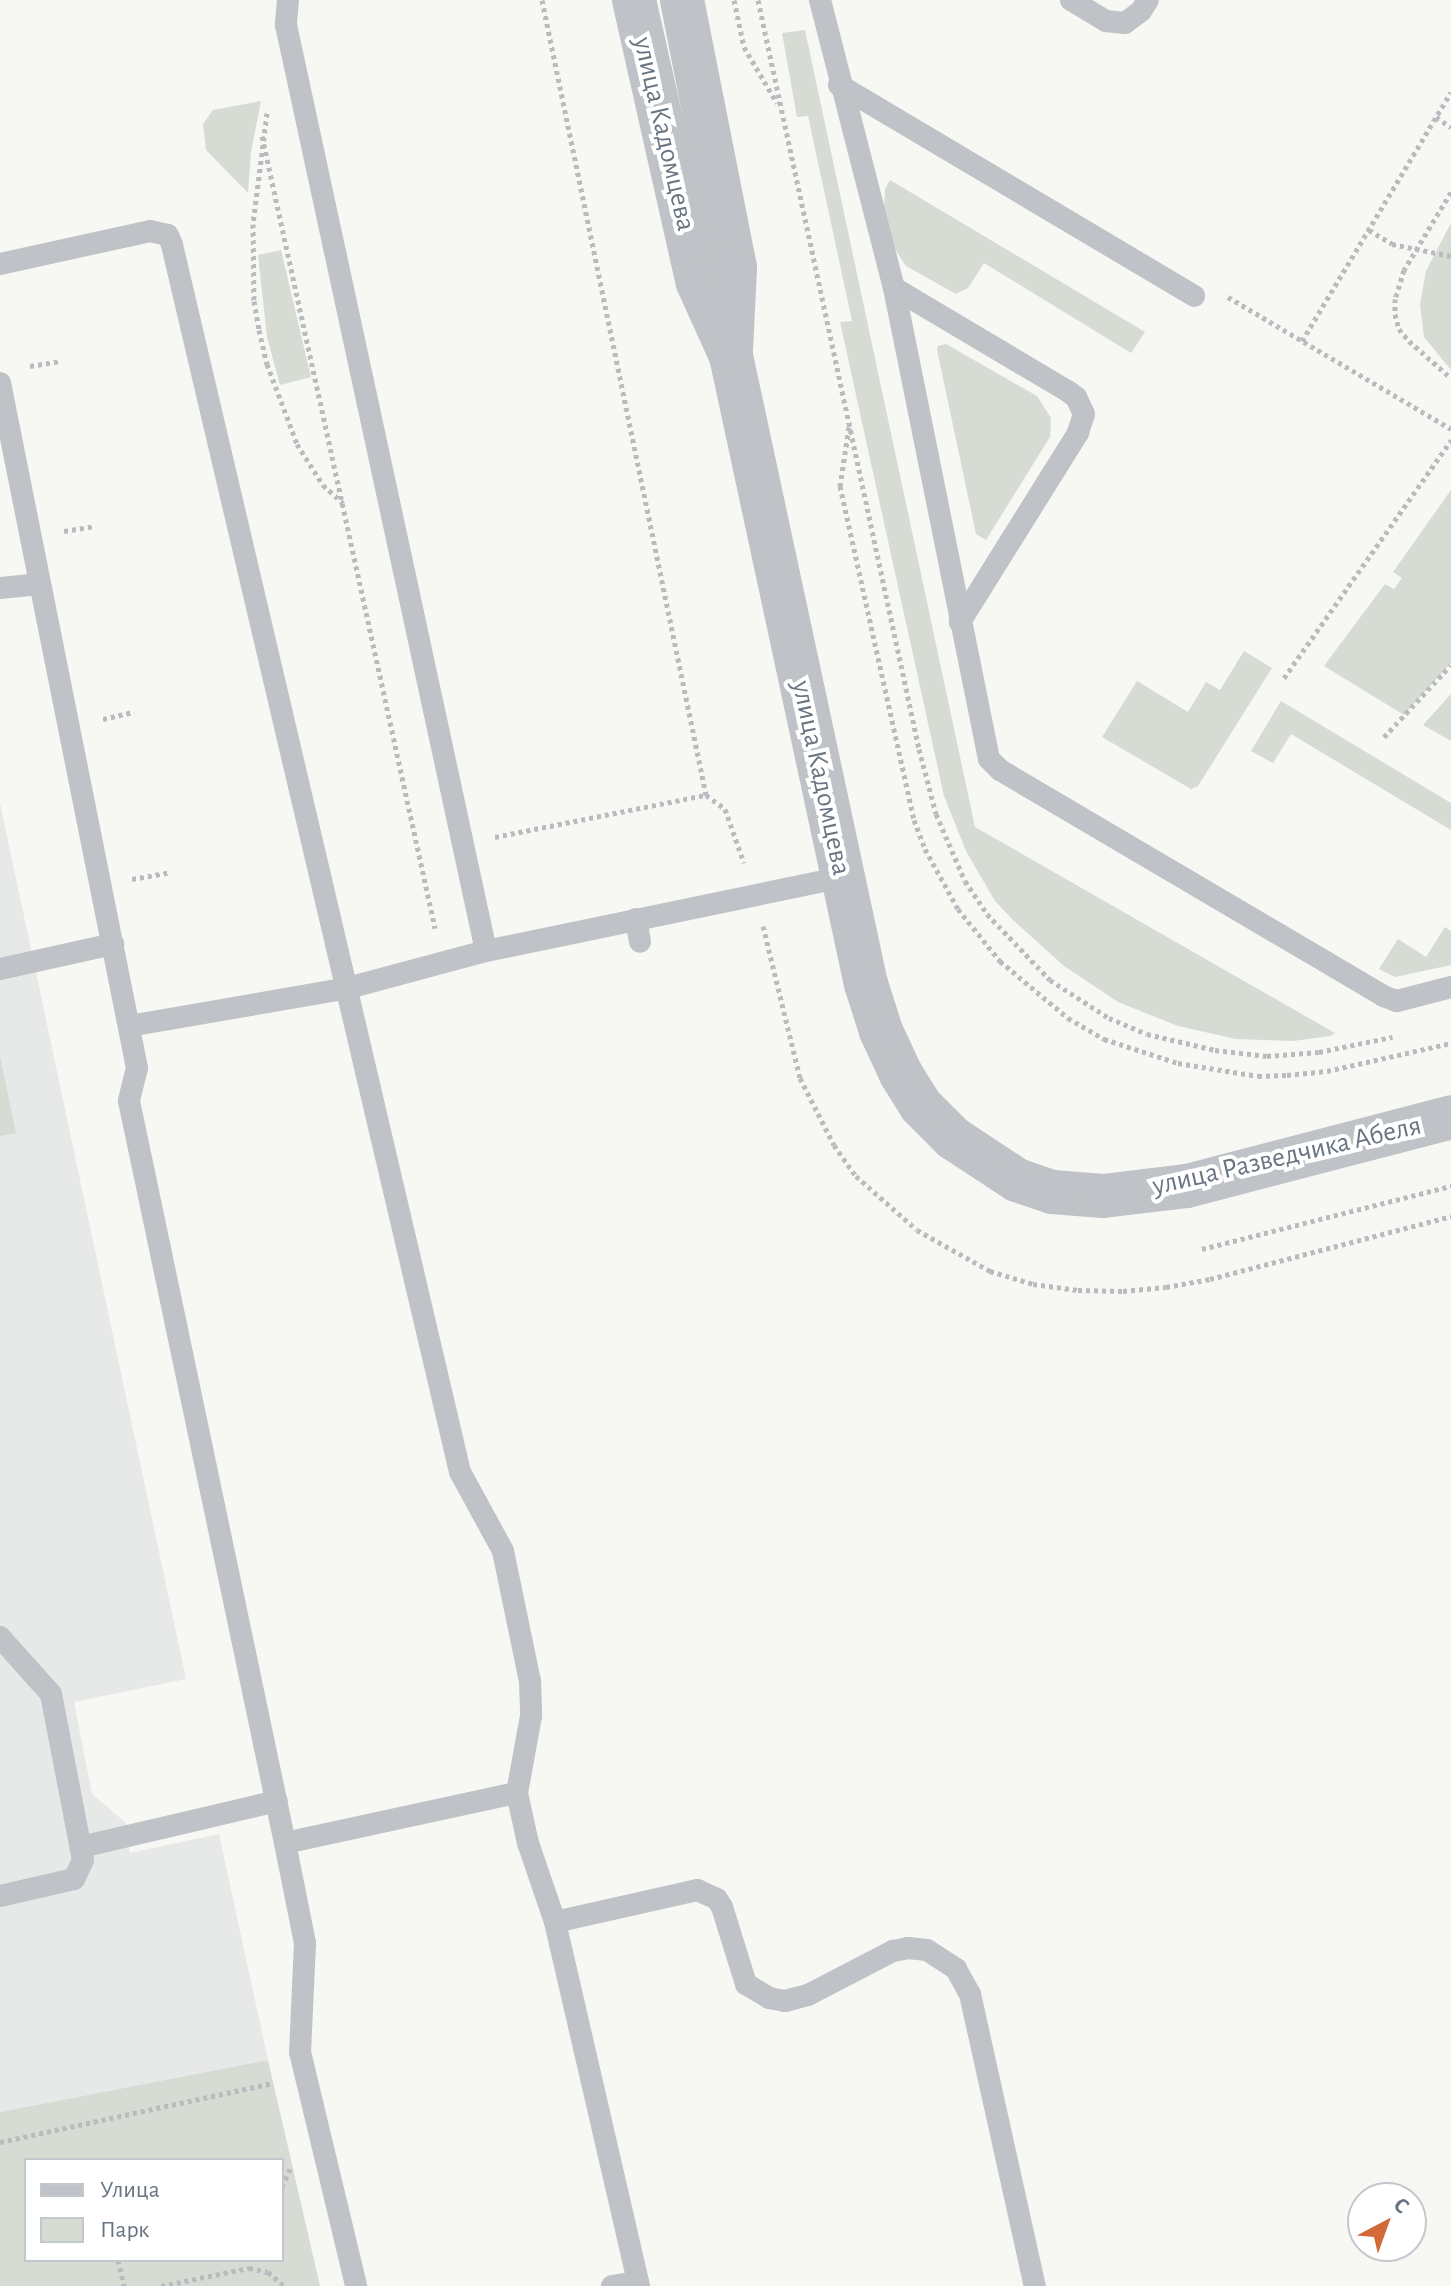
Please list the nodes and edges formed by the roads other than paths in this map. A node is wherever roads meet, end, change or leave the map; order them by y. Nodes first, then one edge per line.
1 (288, 0) edge
2 (634, 0) edge
3 (682, 0) edge
4 (820, 0) edge
5 (1071, 0) edge
6 (1148, 0) edge
7 (839, 85) junction
8 (0, 264) edge
9 (894, 288) junction
10 (1194, 296) dead end
11 (731, 356) junction
12 (0, 383) edge
13 (40, 584) junction
14 (0, 588) edge
15 (960, 622) junction
16 (843, 877) junction
17 (636, 919) junction
18 (640, 942) dead end
19 (113, 944) junction
20 (486, 951) junction
21 (0, 969) edge
22 (1451, 987) edge
23 (348, 988) junction
24 (129, 1026) junction
25 (1451, 1117) edge
26 (986, 1163) joint
27 (0, 1637) edge
28 (517, 1793) junction
29 (277, 1801) junction
30 (285, 1843) junction
31 (81, 1847) junction
32 (0, 1896) edge
33 (555, 1922) junction
34 (639, 2284) edge
35 (356, 2286) edge
36 (612, 2286) edge
37 (1035, 2286) edge

1 - 20 lane
2 - 11 street, улица Кадомцева
3 - 11 street, улица Кадомцева
4 - 7 lane
5 - 6 lane
7 - 9 lane
7 - 10 lane
8 - 23 lane
9 - 15 lane
9 - 15 lane
11 - 16 street, улица Кадомцева
12 - 13 lane
13 - 14 lane
13 - 19 lane
15 - 22 lane
16 - 17 lane
16 - 26 street, улица Кадомцева
17 - 18 lane
17 - 20 lane
19 - 21 lane
19 - 24 lane
20 - 23 lane
23 - 24 lane
23 - 28 lane
24 - 29 lane
25 - 26 street, улица Разведчика Абеля
27 - 31 lane
28 - 30 lane
28 - 33 lane
29 - 30 lane
29 - 31 lane
30 - 35 lane
31 - 32 lane
33 - 34 lane
33 - 37 lane
34 - 36 lane

